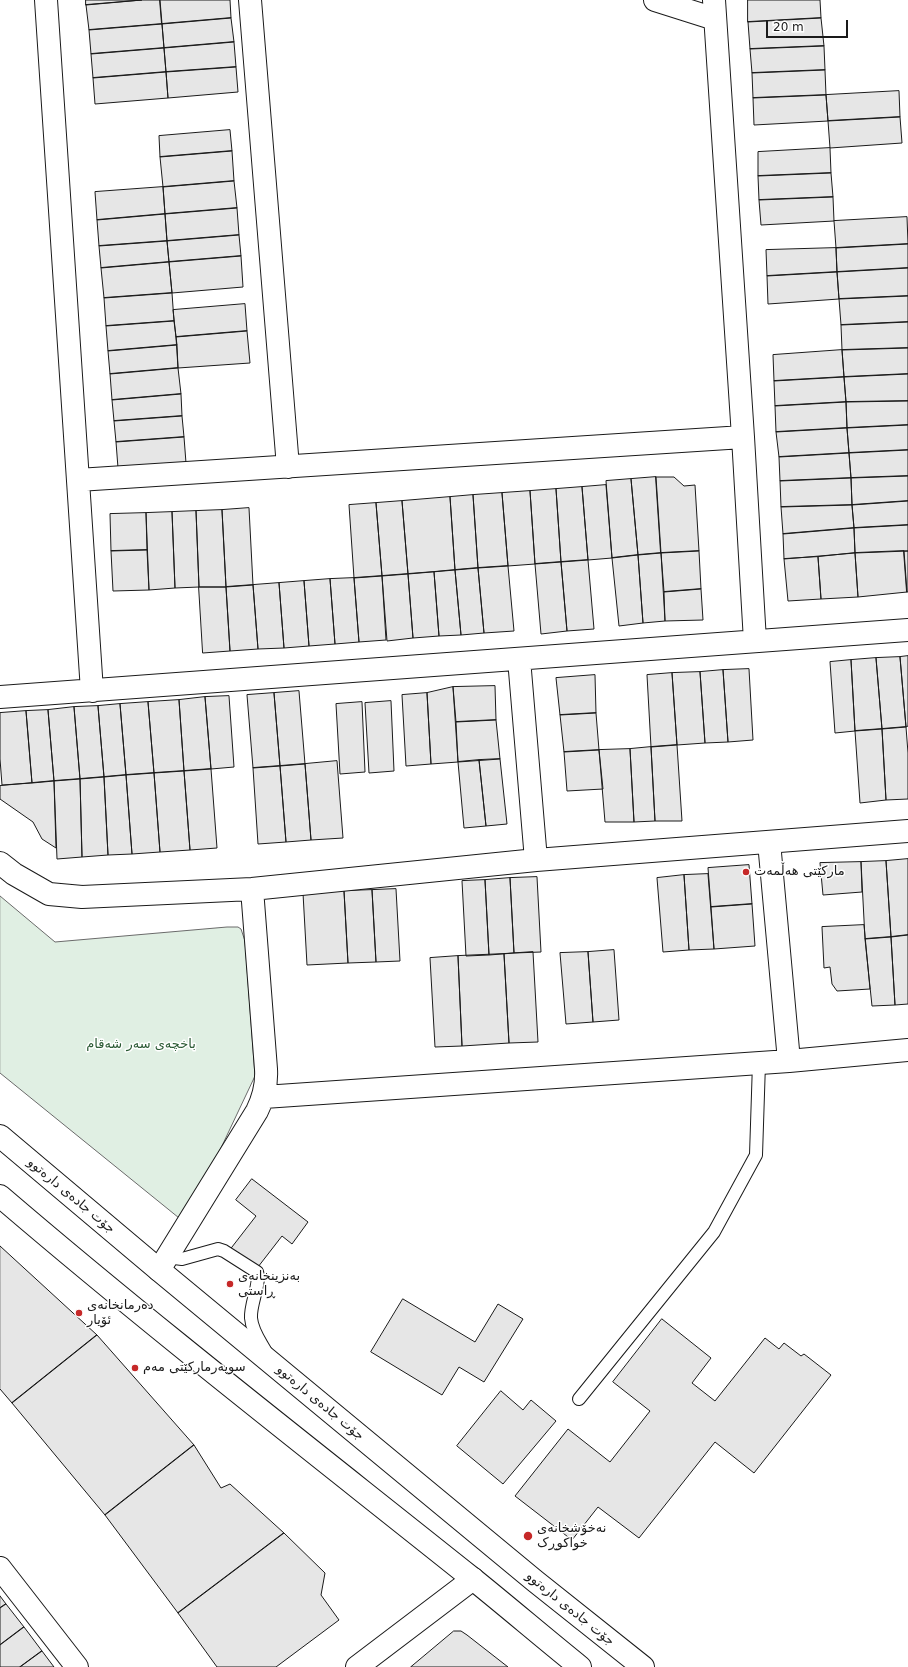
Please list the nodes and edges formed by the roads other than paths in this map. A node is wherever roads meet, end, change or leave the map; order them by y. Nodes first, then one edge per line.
1 (46, 0) edge
2 (250, 0) edge
3 (655, 0) edge
4 (714, 10) edge
5 (743, 437) junction
6 (288, 467) junction
7 (78, 480) junction
8 (908, 630) edge
9 (755, 641) junction
10 (519, 659) junction
11 (92, 690) junction
12 (0, 696) edge
13 (908, 831) edge
14 (769, 842) junction
15 (536, 860) junction
16 (0, 862) edge
17 (252, 889) junction
18 (908, 1050) edge
19 (789, 1061) junction
20 (759, 1063) junction
21 (264, 1097) junction
22 (0, 1136) edge
23 (0, 1196) edge
24 (163, 1264) junction
25 (275, 1366) junction
26 (579, 1399) dead end
27 (0, 1568) edge
28 (473, 1579) junction
29 (77, 1667) edge
30 (357, 1667) edge
31 (580, 1667) edge
32 (643, 1667) edge

1 - 7 street
2 - 6 street
3 - 4 street
4 - 5 street
5 - 6 street
5 - 9 street
6 - 7 street
7 - 11 street
8 - 9 street
9 - 10 street
10 - 11 street
10 - 15 street
11 - 12 street
13 - 14 street
14 - 15 street
14 - 19 street
15 - 17 street
16 - 17 street
17 - 21 street
18 - 19 street
19 - 20 street
20 - 21 street
20 - 26 lane
21 - 24 street
22 - 24 street, جۆت جادەی دارەتوو
23 - 28 street
24 - 25 street, جۆت جادەی دارەتوو
24 - 25 lane
25 - 32 street, جۆت جادەی دارەتوو
27 - 29 street
28 - 30 street
28 - 31 street

